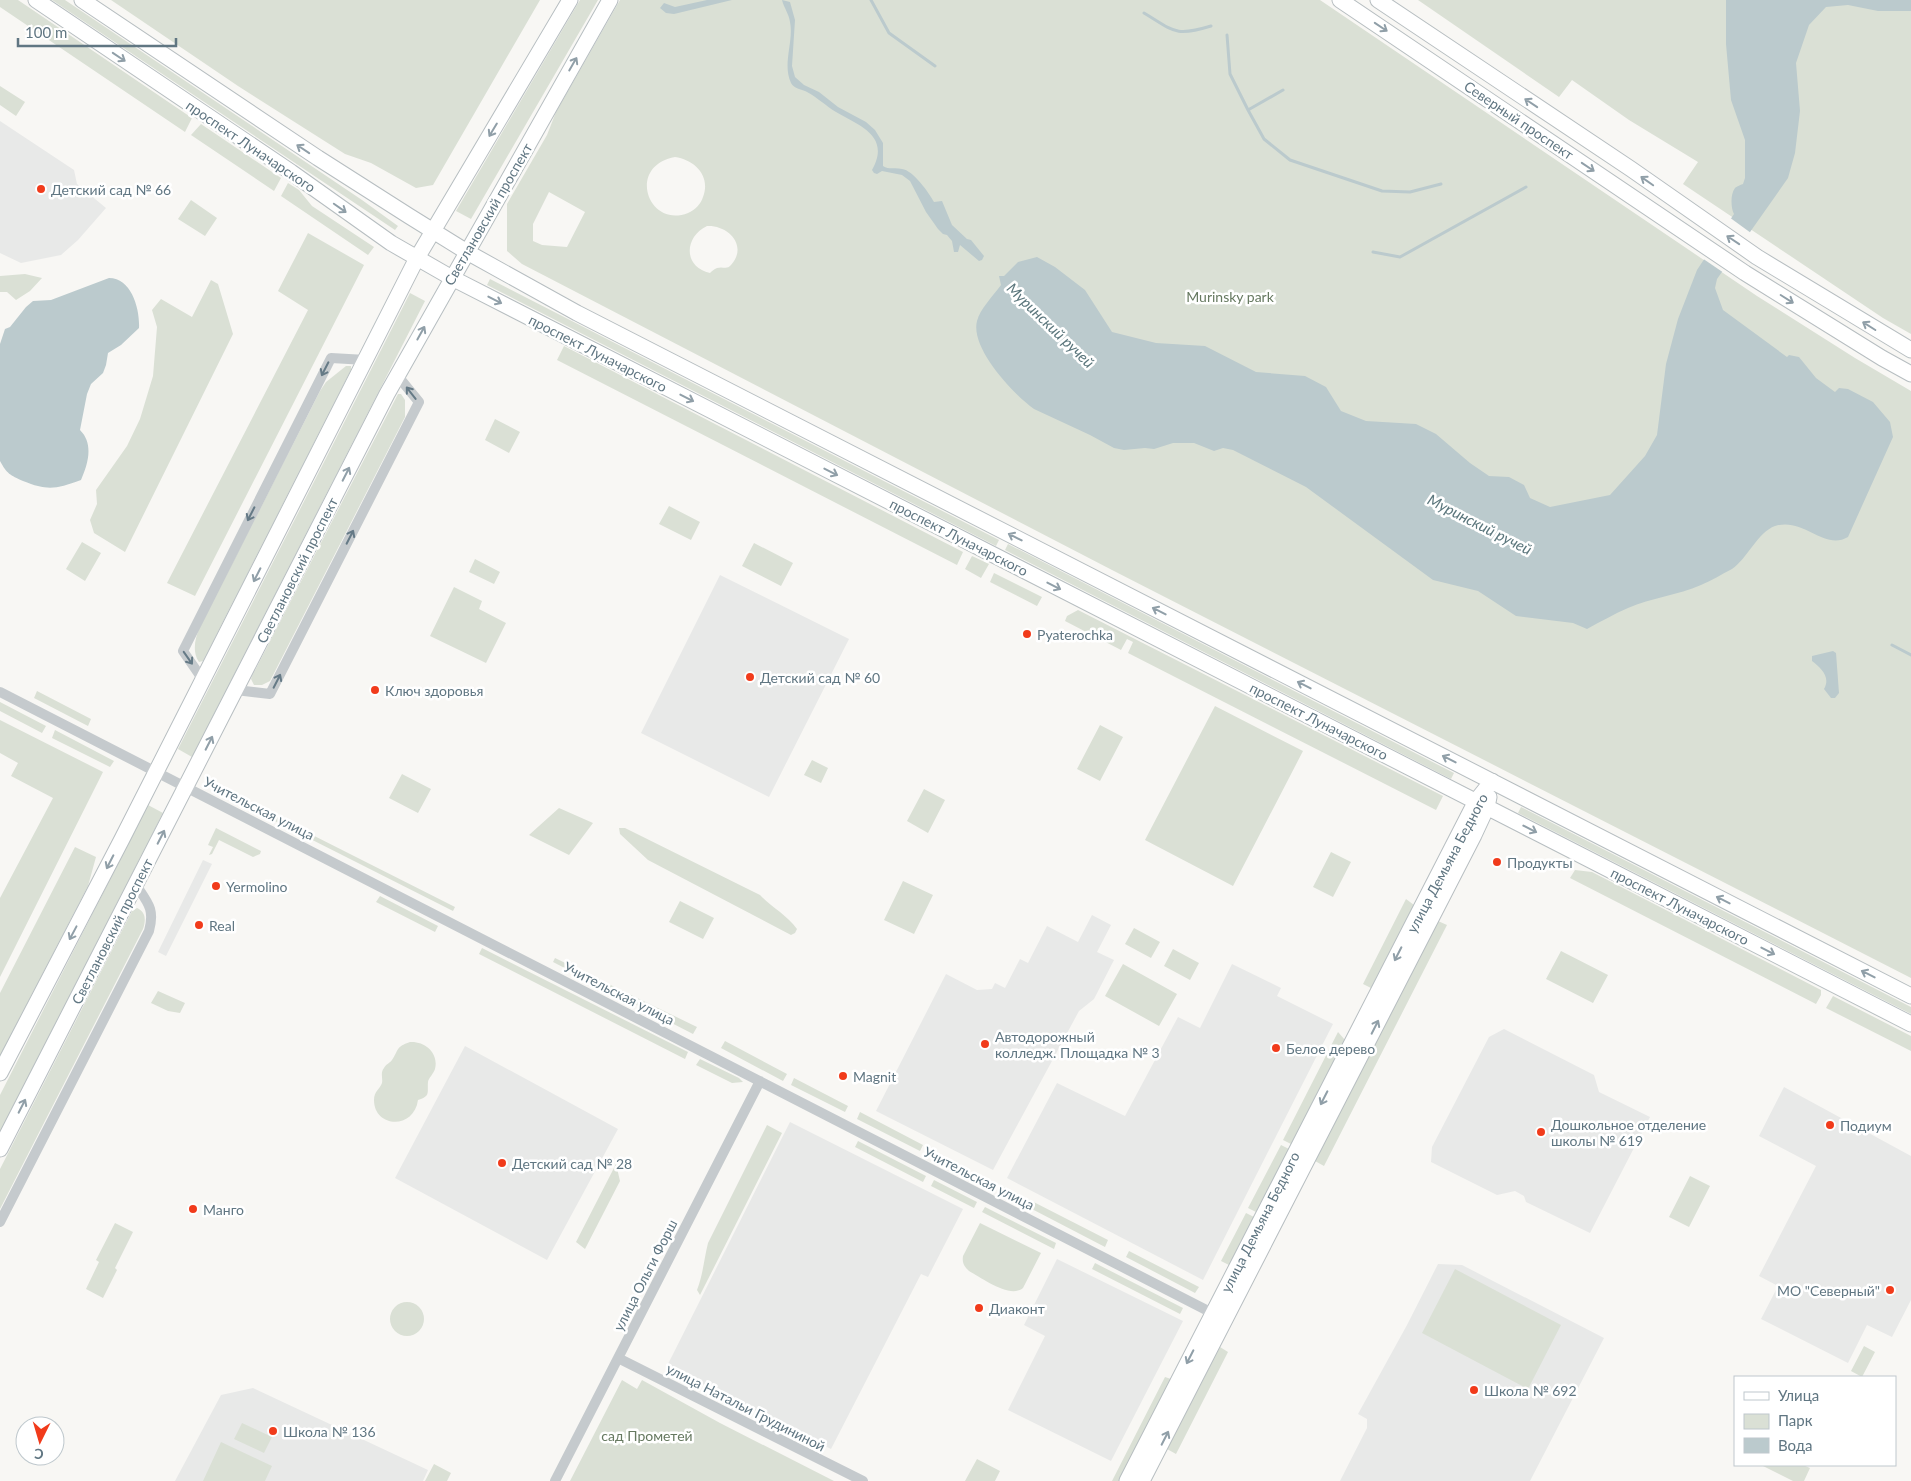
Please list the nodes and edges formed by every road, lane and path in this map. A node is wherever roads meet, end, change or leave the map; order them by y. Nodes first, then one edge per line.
1 (36, 0) edge
2 (82, 0) edge
3 (570, 0) edge
4 (610, 0) edge
5 (1340, 0) edge
6 (1378, 0) edge
7 (433, 231) junction
8 (467, 252) junction
9 (417, 258) junction
10 (452, 278) junction
11 (1911, 350) edge
12 (366, 360) junction
13 (1911, 374) edge
14 (397, 375) junction
15 (203, 680) junction
16 (236, 690) junction
17 (0, 692) edge
18 (156, 772) junction
19 (1492, 781) junction
20 (186, 787) junction
21 (1482, 804) junction
22 (136, 885) junction
23 (1911, 996) edge
24 (1911, 1024) edge
25 (0, 1073) edge
26 (760, 1081) junction
27 (0, 1150) edge
28 (0, 1222) edge
29 (1219, 1317) junction
30 (618, 1358) junction
31 (555, 1481) edge
32 (862, 1481) edge
33 (1127, 1481) edge
34 (1142, 1481) edge

1 -> 9 main road, проспект Луначарского
7 -> 2 main road, проспект Луначарского
3 -> 7 main road
8 -> 4 main road, Светлановский проспект
5 -> 13 main road, Северный проспект
11 -> 6 main road, Северный проспект
7 - 8 main road, проспект Луначарского
7 - 9 main road
8 - 10 main road, Светлановский проспект
19 -> 8 main road, проспект Луначарского
9 - 10 main road, проспект Луначарского
9 - 12 main road
14 -> 10 main road, Светлановский проспект
10 -> 21 main road, проспект Луначарского
12 -> 15 main road
12 -> 15 street
16 -> 14 main road, Светлановский проспект
16 -> 14 street
15 - 18 main road
20 -> 16 main road, Светлановский проспект
17 - 18 street, Учительская улица
18 - 20 street, Учительская улица
18 -> 25 main road
19 - 21 main road, улица Демьяна Бедного
23 -> 19 main road, проспект Луначарского
22 -> 20 main road, Светлановский проспект
20 - 26 street, Учительская улица
21 -> 24 main road, проспект Луначарского
21 - 29 main road, улица Демьяна Бедного
27 -> 22 main road, Светлановский проспект
22 - 28 street
26 - 29 street, Учительская улица
26 - 30 street, улица Ольги Форш
29 -> 33 main road, улица Демьяна Бедного
34 -> 29 main road, улица Демьяна Бедного
30 - 31 street, улица Ольги Форш
30 - 32 street, улица Натальи Грудининой

